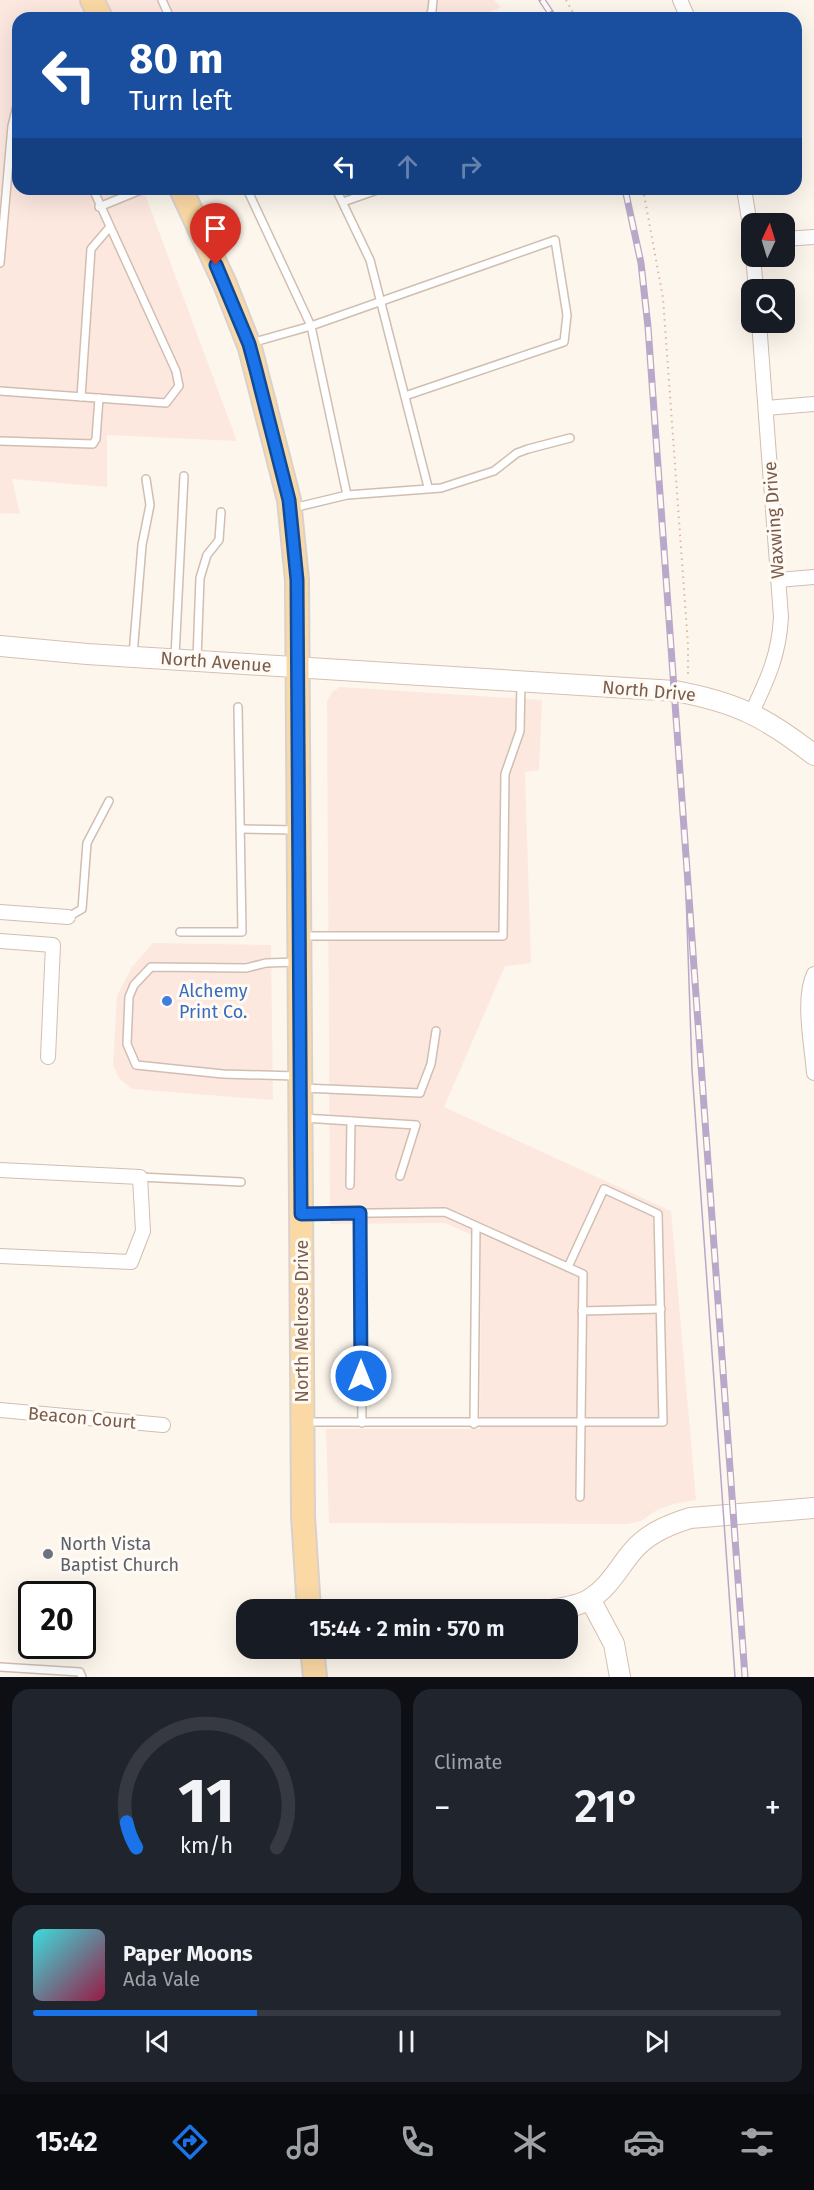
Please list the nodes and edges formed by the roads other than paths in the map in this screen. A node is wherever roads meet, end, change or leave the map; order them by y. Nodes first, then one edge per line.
1 (12, 126) edge
2 (95, 195) edge
3 (128, 195) edge
4 (184, 195) edge
5 (250, 195) edge
6 (339, 195) edge
7 (363, 195) edge
8 (745, 195) edge
9 (343, 202) junction
10 (99, 207) junction
11 (748, 213) edge
12 (109, 228) junction
13 (814, 237) edge
14 (795, 238) edge
15 (0, 263) edge
16 (381, 302) junction
17 (311, 326) junction
18 (760, 333) edge
19 (249, 344) junction
20 (0, 391) edge
21 (405, 396) junction
22 (81, 397) junction
23 (99, 398) junction
24 (814, 404) edge
25 (766, 408) junction
26 (570, 438) dead end
27 (0, 441) edge
28 (184, 476) dead end
29 (146, 479) dead end
30 (428, 488) junction
31 (346, 495) junction
32 (290, 509) junction
33 (220, 512) dead end
34 (814, 577) edge
35 (778, 580) junction
36 (0, 646) edge
37 (133, 657) junction
38 (175, 660) junction
39 (197, 661) junction
40 (297, 668) junction
41 (521, 682) junction
42 (575, 686) joint
43 (238, 707) dead end
44 (752, 712) junction
45 (814, 755) edge
46 (109, 801) dead end
47 (241, 829) junction
48 (299, 830) junction
49 (0, 912) edge
50 (68, 917) joint
51 (180, 932) dead end
52 (299, 936) junction
53 (0, 941) edge
54 (300, 962) junction
55 (814, 974) edge
56 (436, 1031) dead end
57 (48, 1057) dead end
58 (814, 1073) edge
59 (300, 1082) junction
60 (301, 1118) junction
61 (351, 1121) junction
62 (0, 1170) edge
63 (399, 1176) dead end
64 (140, 1177) junction
65 (241, 1182) dead end
66 (350, 1185) dead end
67 (360, 1213) junction
68 (301, 1214) junction
69 (476, 1226) junction
70 (0, 1256) edge
71 (568, 1267) junction
72 (661, 1309) junction
73 (582, 1311) junction
74 (0, 1410) edge
75 (303, 1422) junction
76 (581, 1422) junction
77 (362, 1423) junction
78 (474, 1424) junction
79 (163, 1425) dead end
80 (580, 1497) dead end
81 (814, 1508) edge
82 (308, 1599) edge
83 (590, 1599) junction
84 (578, 1604) edge
85 (313, 1659) edge
86 (0, 1667) edge
87 (82, 1677) edge
88 (315, 1677) edge
89 (620, 1677) edge

1 - 15 lane
2 - 10 lane
3 - 10 lane
4 - 19 main road, North Melrose Drive
5 - 17 lane
6 - 9 lane
7 - 9 lane
8 - 11 street
9 - 16 lane
10 - 12 lane
12 - 22 lane
12 - 23 lane
13 - 14 street
16 - 17 lane
16 - 21 lane
16 - 21 lane
17 - 19 lane
17 - 31 lane
18 - 25 street, Waxwing Drive
19 - 32 main road, North Melrose Drive
20 - 22 lane
21 - 30 lane
22 - 23 lane
23 - 27 lane
24 - 25 street
25 - 35 street, Waxwing Drive
26 - 30 lane
28 - 38 lane
29 - 37 lane
30 - 31 lane
31 - 32 lane
32 - 40 main road, North Melrose Drive
33 - 39 lane
34 - 35 street
35 - 44 street, Waxwing Drive
36 - 37 main road, North Avenue
37 - 38 main road, North Avenue
38 - 39 main road, North Avenue
39 - 40 main road, North Avenue
40 - 41 main road, North Avenue
40 - 48 main road, North Melrose Drive
41 - 42 main road, North Avenue
41 - 52 lane
42 - 44 main road, North Drive
43 - 47 lane
44 - 45 main road, North Drive
46 - 50 lane
47 - 48 lane
47 - 51 lane
48 - 52 main road, North Melrose Drive
49 - 50 street
52 - 54 main road, North Melrose Drive
53 - 57 street
54 - 59 main road, North Melrose Drive
54 - 59 lane
55 - 58 street
56 - 59 lane
59 - 60 main road, North Melrose Drive
60 - 61 lane
60 - 68 main road, North Melrose Drive
61 - 63 lane
61 - 66 lane
62 - 64 street
64 - 65 lane
64 - 70 street
67 - 68 lane
67 - 69 lane
67 - 77 lane
68 - 75 main road, North Melrose Drive
69 - 71 lane
69 - 78 lane
71 - 72 lane
71 - 73 lane
72 - 73 lane
72 - 76 lane
73 - 76 lane
74 - 79 street, Beacon Court
75 - 77 lane
75 - 82 main road, North Melrose Drive
76 - 78 lane
76 - 80 lane
77 - 78 lane
81 - 83 main road
83 - 84 main road
83 - 89 main road
85 - 88 main road
86 - 87 lane

